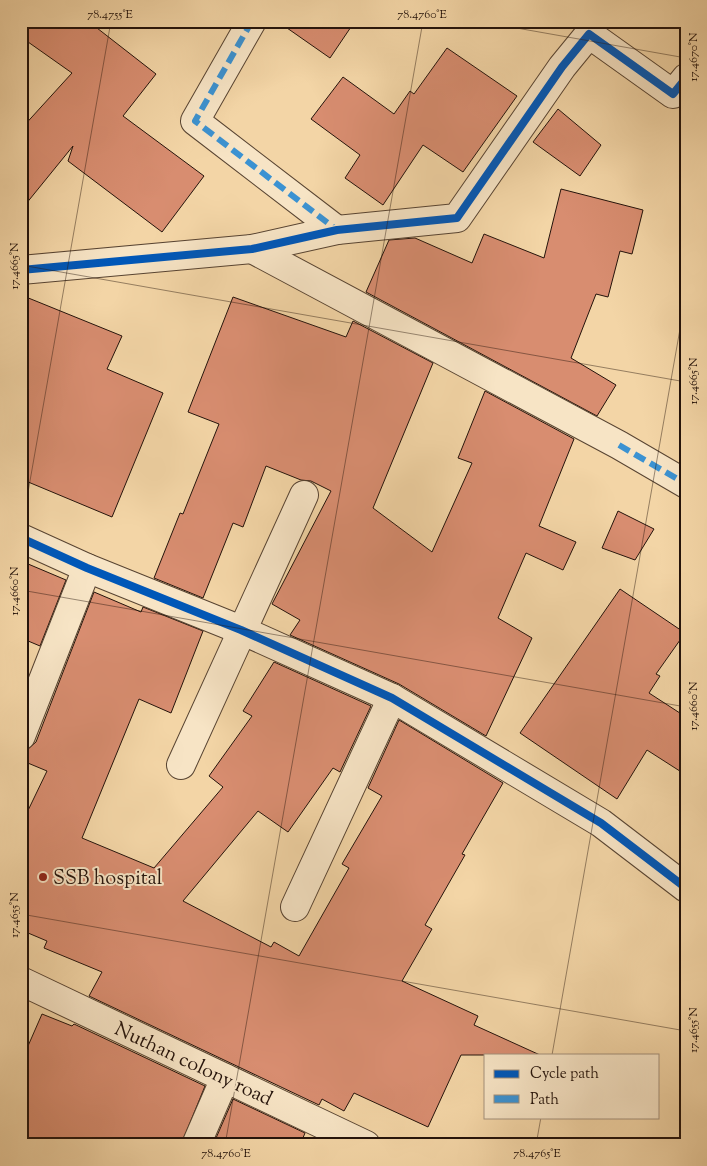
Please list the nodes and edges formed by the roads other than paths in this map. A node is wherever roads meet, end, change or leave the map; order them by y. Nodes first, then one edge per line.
1 (252, 21) edge
2 (686, 78) edge
3 (337, 230) junction
4 (252, 249) junction
5 (21, 270) edge
6 (686, 484) edge
7 (304, 495) dead end
8 (21, 538) edge
9 (87, 568) junction
10 (241, 630) junction
11 (392, 698) junction
12 (21, 736) edge
13 (181, 765) dead end
14 (686, 888) edge
15 (295, 906) dead end
16 (21, 981) edge
17 (224, 1078) junction
18 (196, 1145) edge
19 (366, 1145) edge

1 - 3 street
2 - 3 street
3 - 4 street
4 - 5 street
4 - 6 street
7 - 10 street
8 - 9 street
9 - 10 street
9 - 12 street
10 - 11 street
10 - 13 street
11 - 14 street
11 - 15 street
16 - 17 street, Nuthan colony road
17 - 18 street
17 - 19 street, Nuthan colony road

